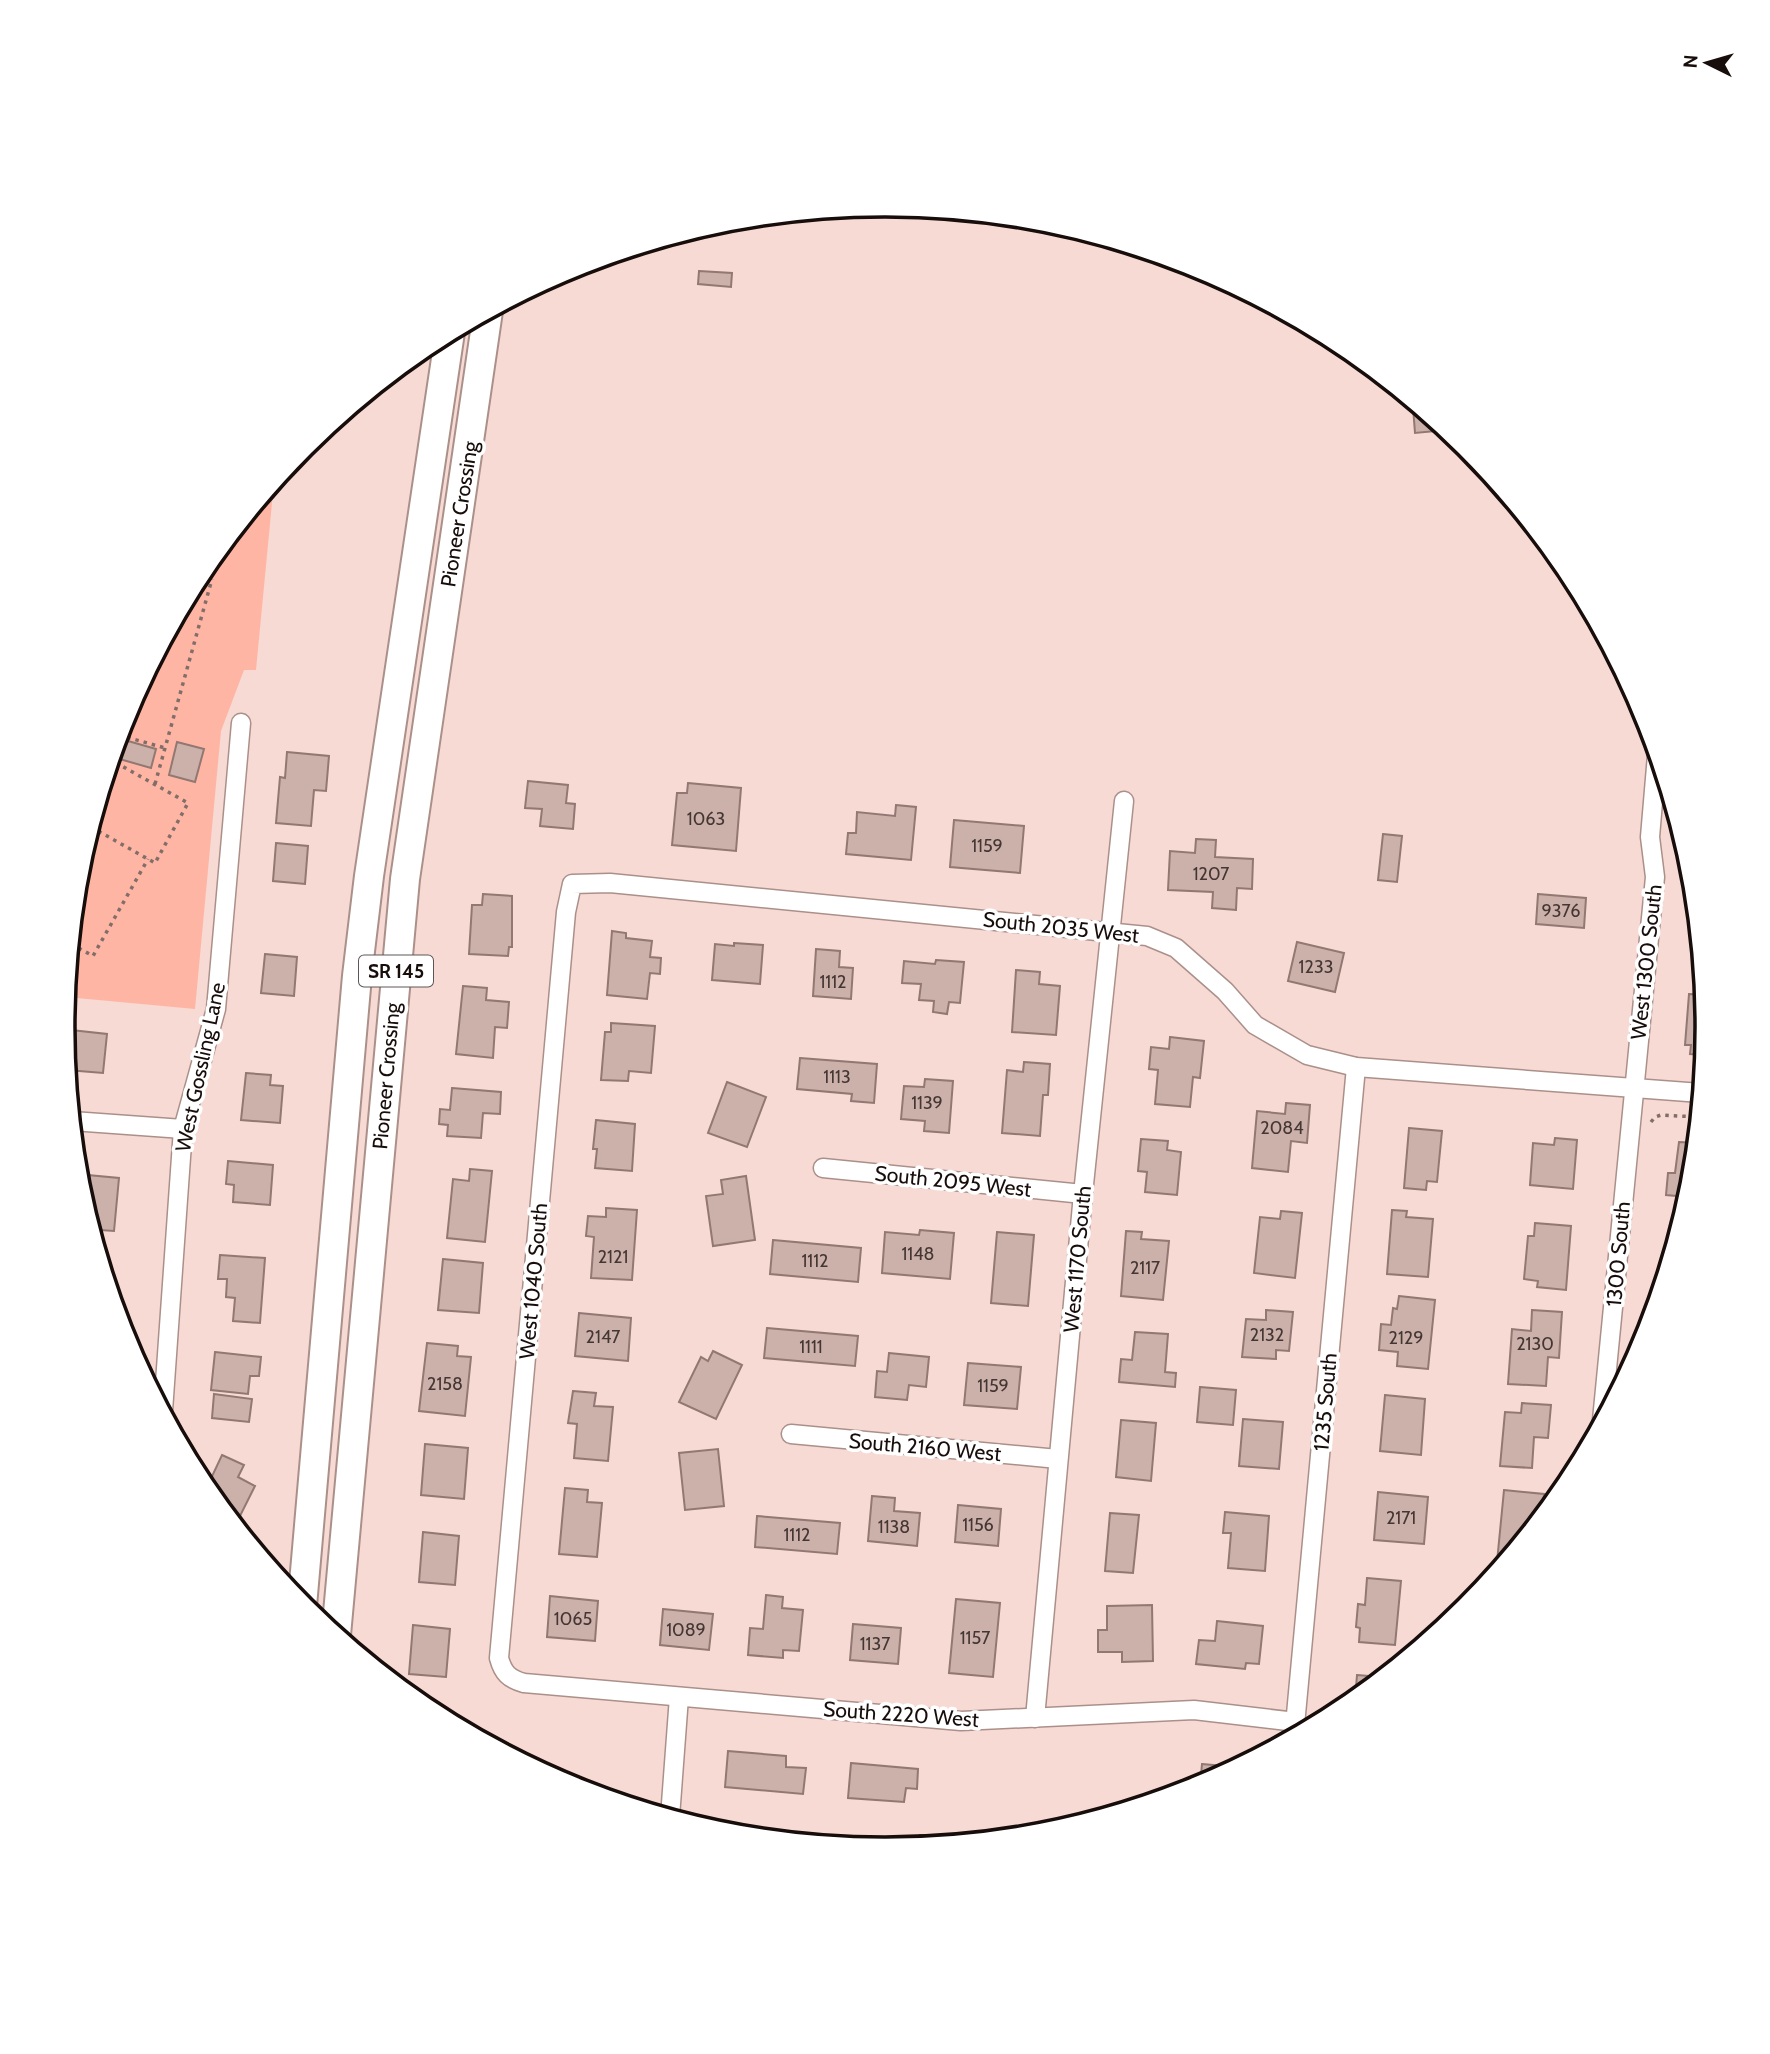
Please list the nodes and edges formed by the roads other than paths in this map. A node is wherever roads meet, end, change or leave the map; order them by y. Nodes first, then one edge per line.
1 (486, 323) edge
2 (448, 346) edge
3 (241, 723) dead end
4 (1655, 777) edge
5 (1124, 801) dead end
6 (572, 884) joint
7 (1110, 931) junction
8 (1356, 1068) junction
9 (1634, 1087) junction
10 (1692, 1092) edge
11 (81, 1122) edge
12 (183, 1129) junction
13 (823, 1168) dead end
14 (1083, 1194) junction
15 (164, 1395) edge
16 (1604, 1398) edge
17 (791, 1434) dead end
18 (1058, 1459) junction
19 (303, 1591) edge
20 (337, 1623) edge
21 (508, 1676) joint
22 (679, 1697) junction
23 (1035, 1718) junction
24 (1295, 1725) edge
25 (1290, 1728) edge
26 (671, 1808) edge

1 - 20 highway, Pioneer Crossing / SR 145
2 - 19 highway, Pioneer Crossing / SR 145
3 - 12 street, West Gossling Lane
4 - 9 street, West 1300 South
5 - 7 street, West 1170 South
6 - 7 street, South 2035 West
6 - 21 street, West 1040 South
7 - 8 street, South 2035 West
7 - 14 street, West 1170 South
8 - 9 street, South 2035 West
8 - 24 street, 1235 South
9 - 10 street, South 2035 West
9 - 16 street, 1300 South
11 - 12 street
12 - 15 street, West Gossling Lane
13 - 14 street, South 2095 West
14 - 18 street, West 1170 South
17 - 18 street, South 2160 West
18 - 23 street, West 1170 South
21 - 22 street, South 2220 West
22 - 23 street, South 2220 West
22 - 26 street
23 - 25 street, South 2220 West

